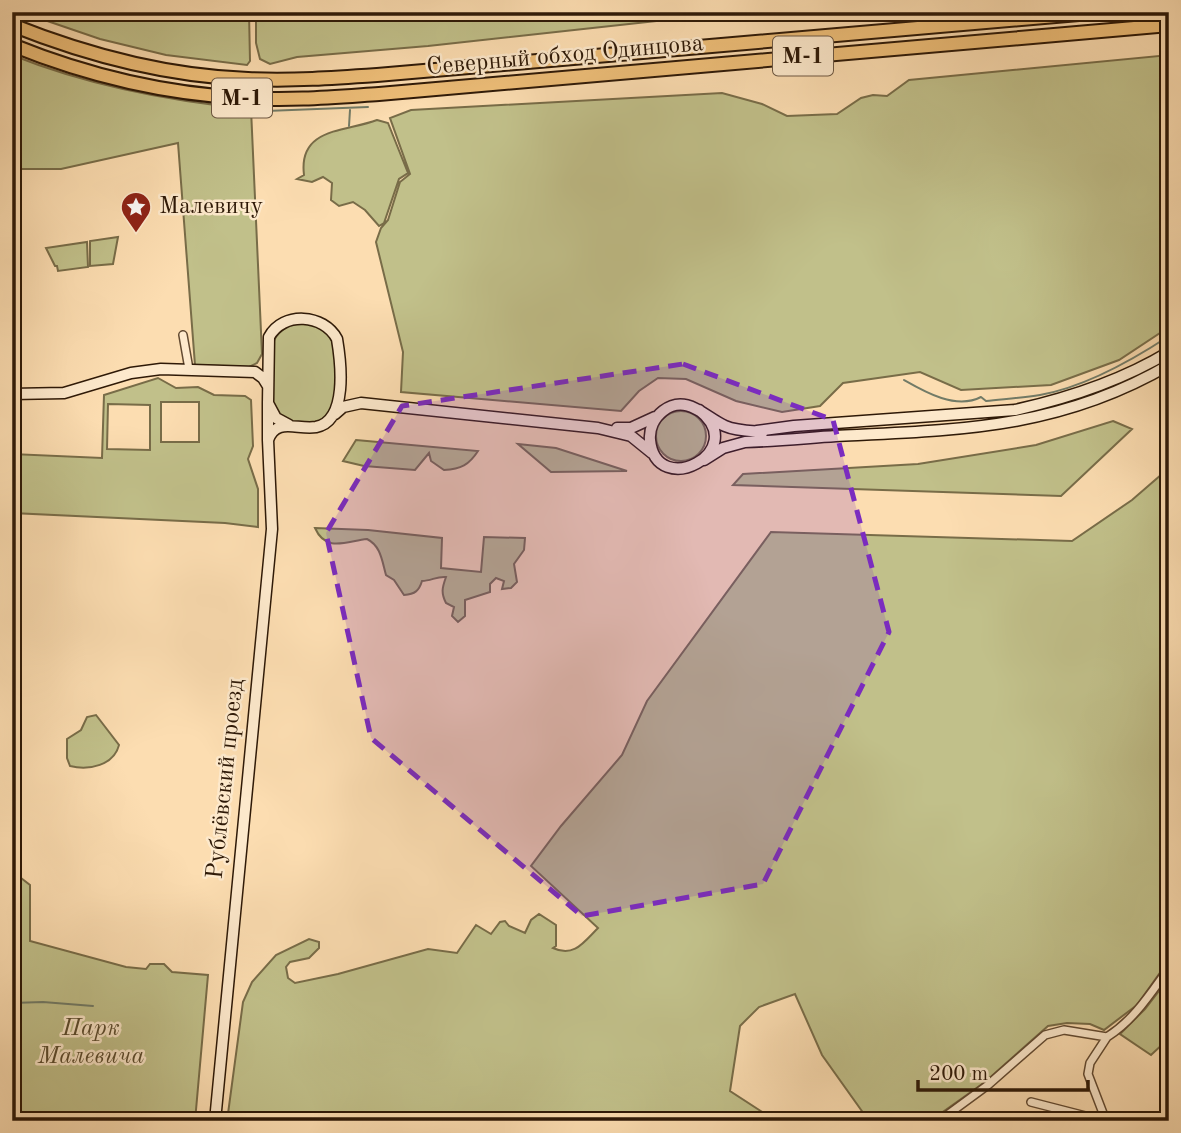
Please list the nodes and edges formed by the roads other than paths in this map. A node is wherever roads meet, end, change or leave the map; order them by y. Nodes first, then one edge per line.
1 (1102, 12) edge
2 (12, 25) edge
3 (1169, 25) edge
4 (12, 45) edge
5 (183, 335) dead end
6 (1169, 352) edge
7 (268, 354) junction
8 (1169, 365) edge
9 (189, 369) junction
10 (247, 371) junction
11 (268, 386) junction
12 (339, 386) junction
13 (12, 394) edge
14 (268, 403) junction
15 (361, 403) junction
16 (664, 410) junction
17 (699, 410) junction
18 (335, 414) junction
19 (289, 425) junction
20 (598, 428) junction
21 (757, 431) junction
22 (834, 437) junction
23 (268, 440) junction
24 (660, 460) junction
25 (704, 460) junction
26 (1169, 968) edge
27 (1107, 1037) junction
28 (1031, 1102) dead end
29 (215, 1121) edge
30 (939, 1121) edge
31 (1105, 1121) edge

1 - 2 highway, Северный обход Одинцова / М-1
3 - 4 highway, Северный обход Одинцова / М-1
5 - 9 street
6 - 21 street
7 - 10 street
7 - 11 street
7 - 12 street
8 - 22 street
9 - 10 street
9 - 13 street
10 - 11 street
11 - 14 street
12 - 15 street
12 - 18 street
14 - 19 street
14 - 23 street, Рублёвский проезд
15 - 18 street
15 - 20 street
16 - 17 street
16 - 20 street
16 - 24 street
17 - 21 street
17 - 25 street
18 - 19 street
19 - 23 street
20 - 24 street
21 - 22 street
22 - 25 street
23 - 29 street, Рублёвский проезд
24 - 25 street
26 - 27 street
27 - 30 street
27 - 31 street
28 - 31 street

